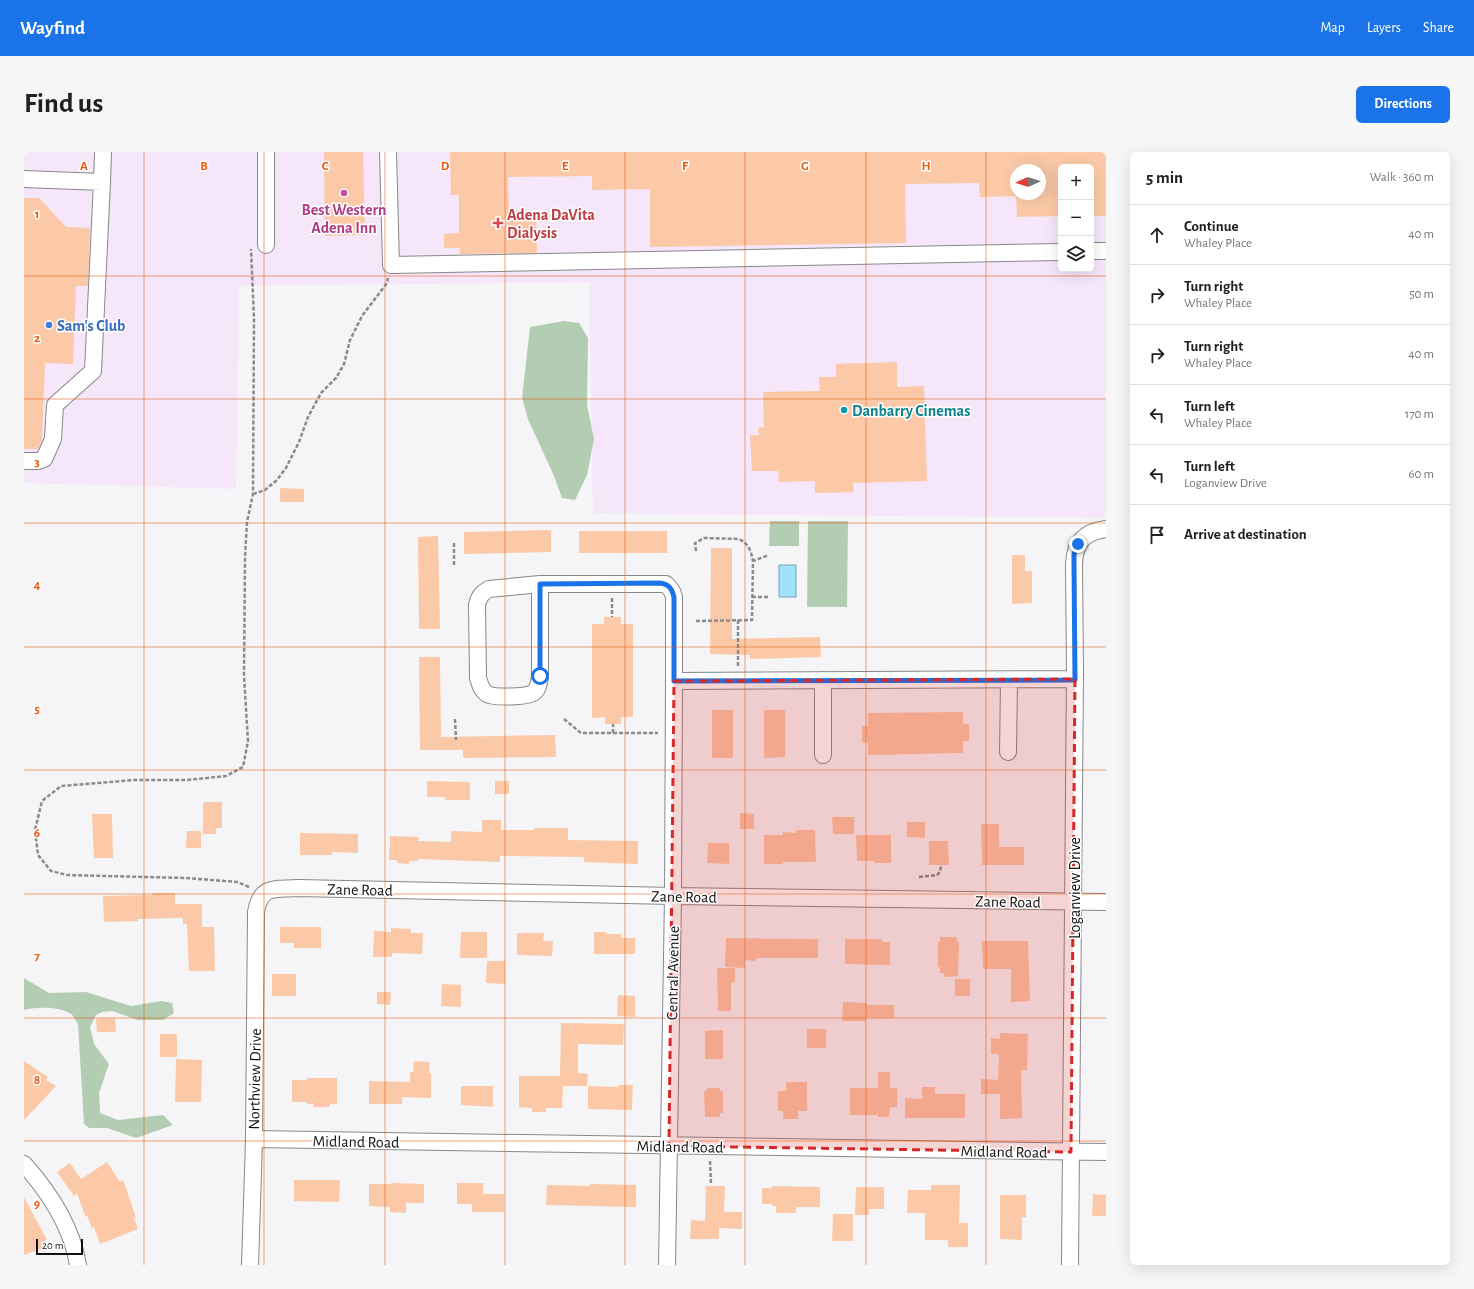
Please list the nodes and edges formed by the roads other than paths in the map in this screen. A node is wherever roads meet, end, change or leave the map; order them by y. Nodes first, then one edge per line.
1 (103, 152) edge
2 (266, 152) edge
3 (388, 152) edge
4 (24, 179) edge
5 (102, 182) junction
6 (259, 246) road end
7 (1094, 251) edge
8 (1106, 251) edge
9 (1058, 252) edge
10 (24, 461) edge
11 (1106, 529) edge
12 (540, 584) junction
13 (823, 680) junction
14 (1009, 680) junction
15 (1075, 680) junction
16 (674, 681) junction
17 (1008, 752) dead end
18 (823, 755) dead end
19 (262, 894) joint
20 (673, 896) junction
21 (1074, 902) junction
22 (1106, 902) edge
23 (254, 1139) junction
24 (669, 1146) junction
25 (1071, 1152) junction
26 (1106, 1152) edge
27 (24, 1164) edge
28 (78, 1265) edge
29 (250, 1265) edge
30 (667, 1265) edge
31 (1070, 1265) edge

1 - 5 street
2 - 6 street
3 - 9 street
4 - 5 street
5 - 10 street
7 - 8 street
11 - 15 street, Loganview Drive
12 - 12 street
12 - 16 street, Central Avenue
13 - 14 street
13 - 16 street
13 - 18 street
14 - 15 street
14 - 17 street
15 - 21 street, Loganview Drive
16 - 20 street, Central Avenue
19 - 20 street, Zane Road
19 - 23 street, Northview Drive
20 - 21 street, Zane Road
20 - 24 street, Central Avenue
21 - 22 street, Zane Road
21 - 25 street, Loganview Drive
23 - 24 street, Midland Road
23 - 29 street, Northview Drive
24 - 25 street, Midland Road
24 - 30 street, Central Avenue
25 - 26 street, Midland Road
25 - 31 street, Loganview Drive
27 - 28 street

